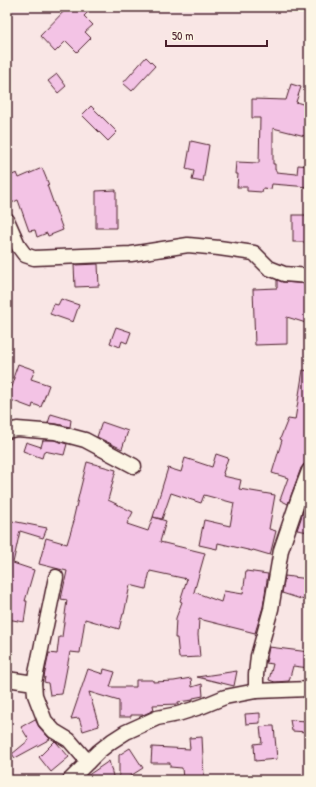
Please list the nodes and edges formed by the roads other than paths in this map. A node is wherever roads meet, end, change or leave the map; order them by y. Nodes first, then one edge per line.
1 (7, 220) edge
2 (309, 276) edge
3 (7, 431) edge
4 (134, 466) dead end
5 (309, 471) edge
6 (56, 577) dead end
7 (7, 679) edge
8 (34, 683) junction
9 (309, 689) edge
10 (256, 691) junction
11 (88, 762) junction
12 (70, 780) edge

1 - 2 street
3 - 4 street
5 - 10 street
6 - 8 street
7 - 8 street
8 - 11 street
9 - 10 street
10 - 11 street
11 - 12 street

